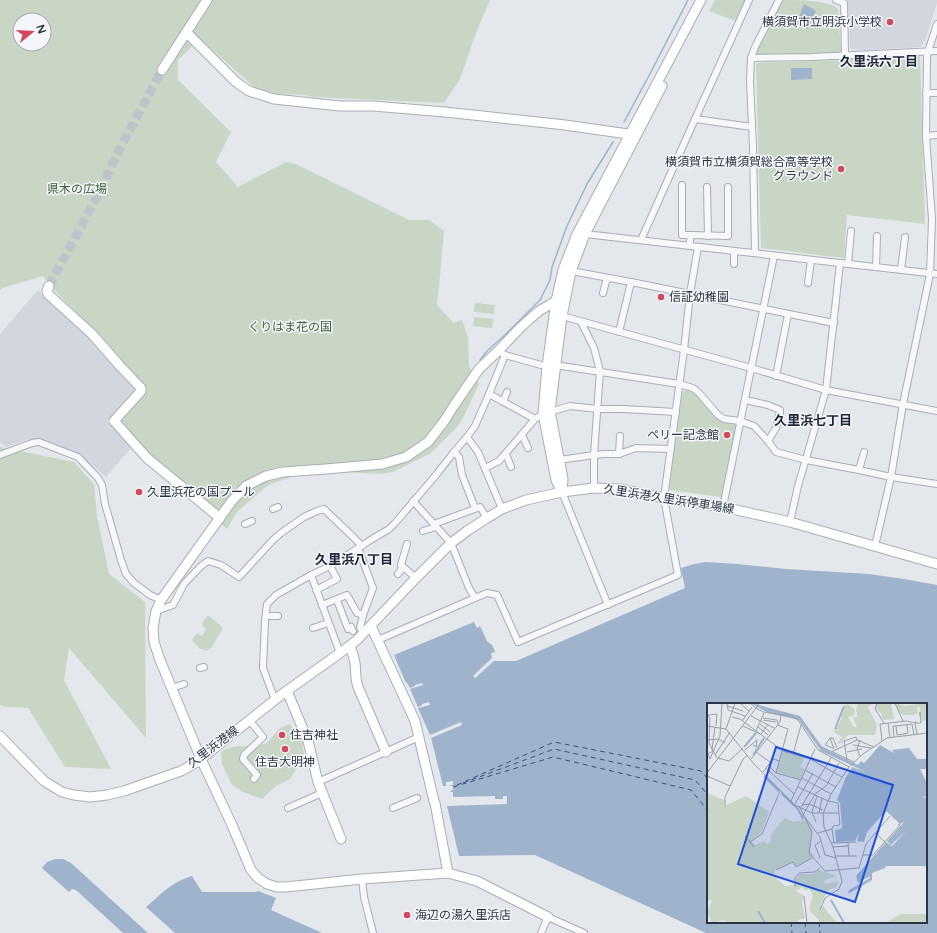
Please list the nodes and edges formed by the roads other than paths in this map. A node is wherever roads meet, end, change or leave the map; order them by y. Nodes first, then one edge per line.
1 (207, 0) edge
2 (701, 0) edge
3 (707, 0) edge
4 (749, 0) edge
5 (779, 0) edge
6 (836, 0) edge
7 (937, 24) edge
8 (186, 33) junction
9 (928, 51) junction
10 (937, 51) edge
11 (845, 56) junction
12 (751, 58) junction
13 (162, 70) tunnel mouth
14 (926, 93) junction
15 (937, 93) edge
16 (695, 119) junction
17 (752, 127) junction
18 (633, 134) junction
19 (937, 135) edge
20 (926, 136) junction
21 (682, 186) dead end
22 (707, 187) dead end
23 (728, 187) dead end
24 (851, 231) dead end
25 (585, 234) junction
26 (691, 235) junction
27 (708, 236) junction
28 (877, 236) dead end
29 (905, 237) dead end
30 (641, 240) junction
31 (689, 246) junction
32 (698, 247) junction
33 (734, 251) junction
34 (755, 254) junction
35 (774, 256) junction
36 (811, 260) junction
37 (840, 263) junction
38 (734, 264) dead end
39 (848, 264) junction
40 (876, 267) junction
41 (901, 270) junction
42 (571, 272) junction
43 (930, 274) junction
44 (937, 274) edge
45 (607, 278) junction
46 (631, 282) junction
47 (808, 283) dead end
48 (49, 286) dead end
49 (603, 293) dead end
50 (690, 294) junction
51 (560, 301) junction
52 (763, 309) junction
53 (788, 314) junction
54 (562, 316) junction
55 (581, 322) junction
56 (834, 323) junction
57 (619, 332) junction
58 (684, 350) junction
59 (502, 353) junction
60 (551, 365) junction
61 (751, 368) junction
62 (600, 372) junction
63 (776, 376) junction
64 (679, 384) junction
65 (826, 390) junction
66 (507, 392) dead end
67 (489, 394) junction
68 (745, 400) junction
69 (503, 402) junction
70 (903, 404) junction
71 (598, 409) junction
72 (937, 411) edge
73 (676, 412) junction
74 (543, 415) junction
75 (740, 421) junction
76 (522, 435) junction
77 (620, 436) dead end
78 (467, 437) junction
79 (768, 441) junction
80 (528, 448) dead end
81 (671, 450) junction
82 (454, 452) junction
83 (864, 452) dead end
84 (506, 454) junction
85 (620, 454) junction
86 (0, 455) edge
87 (594, 455) junction
88 (560, 460) junction
89 (806, 460) junction
90 (511, 467) dead end
91 (485, 468) junction
92 (859, 470) junction
93 (890, 477) junction
94 (937, 484) edge
95 (594, 488) junction
96 (562, 492) junction
97 (664, 498) junction
98 (413, 501) junction
99 (723, 507) junction
100 (475, 508) junction
101 (502, 509) junction
102 (220, 518) junction
103 (487, 518) junction
104 (252, 521) dead end
105 (790, 522) junction
106 (245, 524) dead end
107 (435, 525) junction
108 (423, 532) dead end
109 (451, 543) junction
110 (407, 544) dead end
111 (875, 546) junction
112 (360, 547) junction
113 (937, 564) edge
114 (401, 565) junction
115 (330, 566) junction
116 (398, 574) dead end
117 (311, 575) junction
118 (416, 578) junction
119 (316, 590) junction
120 (475, 598) junction
121 (161, 600) junction
122 (337, 600) junction
123 (322, 605) junction
124 (608, 605) junction
125 (156, 611) junction
126 (363, 615) junction
127 (266, 616) junction
128 (278, 616) dead end
129 (328, 622) junction
130 (312, 628) dead end
131 (368, 629) junction
132 (353, 632) dead end
133 (378, 640) junction
134 (350, 646) junction
135 (340, 653) junction
136 (184, 684) dead end
137 (172, 688) junction
138 (287, 691) junction
139 (275, 700) junction
140 (249, 720) junction
141 (0, 736) edge
142 (419, 738) junction
143 (386, 752) junction
144 (201, 759) junction
145 (254, 779) dead end
146 (318, 782) junction
147 (322, 793) junction
148 (417, 798) dead end
149 (288, 808) dead end
150 (393, 808) dead end
151 (341, 839) dead end
152 (448, 872) junction
153 (362, 879) junction
154 (548, 917) junction
155 (373, 933) edge
156 (541, 933) edge
157 (584, 933) edge

1 - 8 street
2 - 18 street
3 - 18 street
4 - 16 street
5 - 12 street
6 - 11 street
7 - 9 street
8 - 13 street
8 - 18 street
9 - 10 street
9 - 11 street
9 - 14 street
11 - 12 street
12 - 17 street
14 - 15 street
14 - 20 street
16 - 17 street
16 - 30 street
17 - 34 street
18 - 25 street
18 - 51 street
19 - 20 street
20 - 43 street
21 - 26 street
22 - 27 street
23 - 27 street
24 - 39 street
25 - 30 street
25 - 42 street
26 - 27 street
26 - 31 street
28 - 40 street
29 - 41 street
30 - 31 street
31 - 32 street
32 - 33 street
32 - 50 street
33 - 34 street
33 - 38 street
34 - 35 street
35 - 36 street
35 - 52 street
36 - 37 street
36 - 47 street
37 - 39 street
37 - 56 street
39 - 40 street
40 - 41 street
41 - 43 street
42 - 45 street
42 - 51 street
43 - 44 street
43 - 70 street
45 - 46 street
45 - 49 street
46 - 50 street
46 - 57 street
48 - 102 street
50 - 52 street
50 - 58 street
51 - 54 street
51 - 59 street
51 - 60 street
52 - 53 street
52 - 61 street
53 - 56 street
53 - 63 street
54 - 55 street
54 - 60 street
55 - 57 street
55 - 62 street
56 - 65 street
57 - 58 street
58 - 61 street
58 - 64 street
59 - 60 street
59 - 67 street
59 - 102 street
60 - 62 street
60 - 74 street
61 - 63 street
61 - 68 street
62 - 64 street
62 - 71 street
63 - 65 street
64 - 73 street
64 - 75 street
65 - 70 street
65 - 89 street
66 - 69 street
67 - 69 street
67 - 78 street
68 - 75 street
68 - 79 street
69 - 74 street
70 - 72 street
70 - 93 street
71 - 73 street
71 - 74 street
71 - 87 street
73 - 81 street
74 - 76 street
74 - 88 street
74 - 96 street
75 - 79 street
75 - 99 street
76 - 80 street
76 - 84 street
77 - 85 street
78 - 82 street
78 - 91 street
79 - 89 street
81 - 85 street
81 - 97 street
82 - 98 street
82 - 100 street
83 - 92 street
84 - 90 street
84 - 91 street
85 - 87 street
86 - 121 street
87 - 88 street
87 - 95 street
88 - 96 street
89 - 92 street
89 - 105 street
91 - 101 street
92 - 93 street
93 - 94 street
93 - 111 street
95 - 96 street, 久里浜港久里浜停車場線
95 - 97 street, 久里浜港久里浜停車場線
96 - 101 street, 久里浜港久里浜停車場線
96 - 124 street
97 - 99 street, 久里浜港久里浜停車場線
97 - 124 street
98 - 107 street
98 - 112 street
99 - 105 street, 久里浜港久里浜停車場線
100 - 103 street
100 - 107 street
101 - 103 street, 久里浜港久里浜停車場線
102 - 121 street
103 - 109 street, 久里浜港久里浜停車場線
104 - 106 street
105 - 111 street, 久里浜港久里浜停車場線
107 - 108 street
107 - 109 street
109 - 118 street, 久里浜港久里浜停車場線
109 - 120 street
110 - 114 street
111 - 113 street, 久里浜港久里浜停車場線
112 - 115 street
112 - 125 street
112 - 126 street
114 - 116 street
114 - 118 street
115 - 117 street
115 - 119 street
117 - 119 street
117 - 127 street
118 - 131 street, 久里浜港久里浜停車場線
119 - 123 street
120 - 124 street
120 - 133 street
121 - 125 street
122 - 123 street
122 - 126 street
122 - 132 street
123 - 129 street
125 - 137 street
126 - 131 street
127 - 128 street
127 - 139 street
129 - 130 street
129 - 135 street
131 - 133 street
131 - 134 street, 久里浜港線
133 - 142 street
134 - 135 street, 久里浜港線
134 - 143 street
135 - 138 street, 久里浜港線
136 - 137 street
137 - 144 street
138 - 139 street, 久里浜港線
138 - 146 street
139 - 140 street, 久里浜港線
140 - 144 street, 久里浜港線
140 - 145 street
141 - 144 street, 久里浜港線
142 - 143 street
142 - 152 street
143 - 146 street
144 - 153 street
146 - 147 street
147 - 149 street
147 - 151 street
148 - 150 street
152 - 153 street
152 - 154 street
153 - 155 street
154 - 156 street
154 - 157 street

